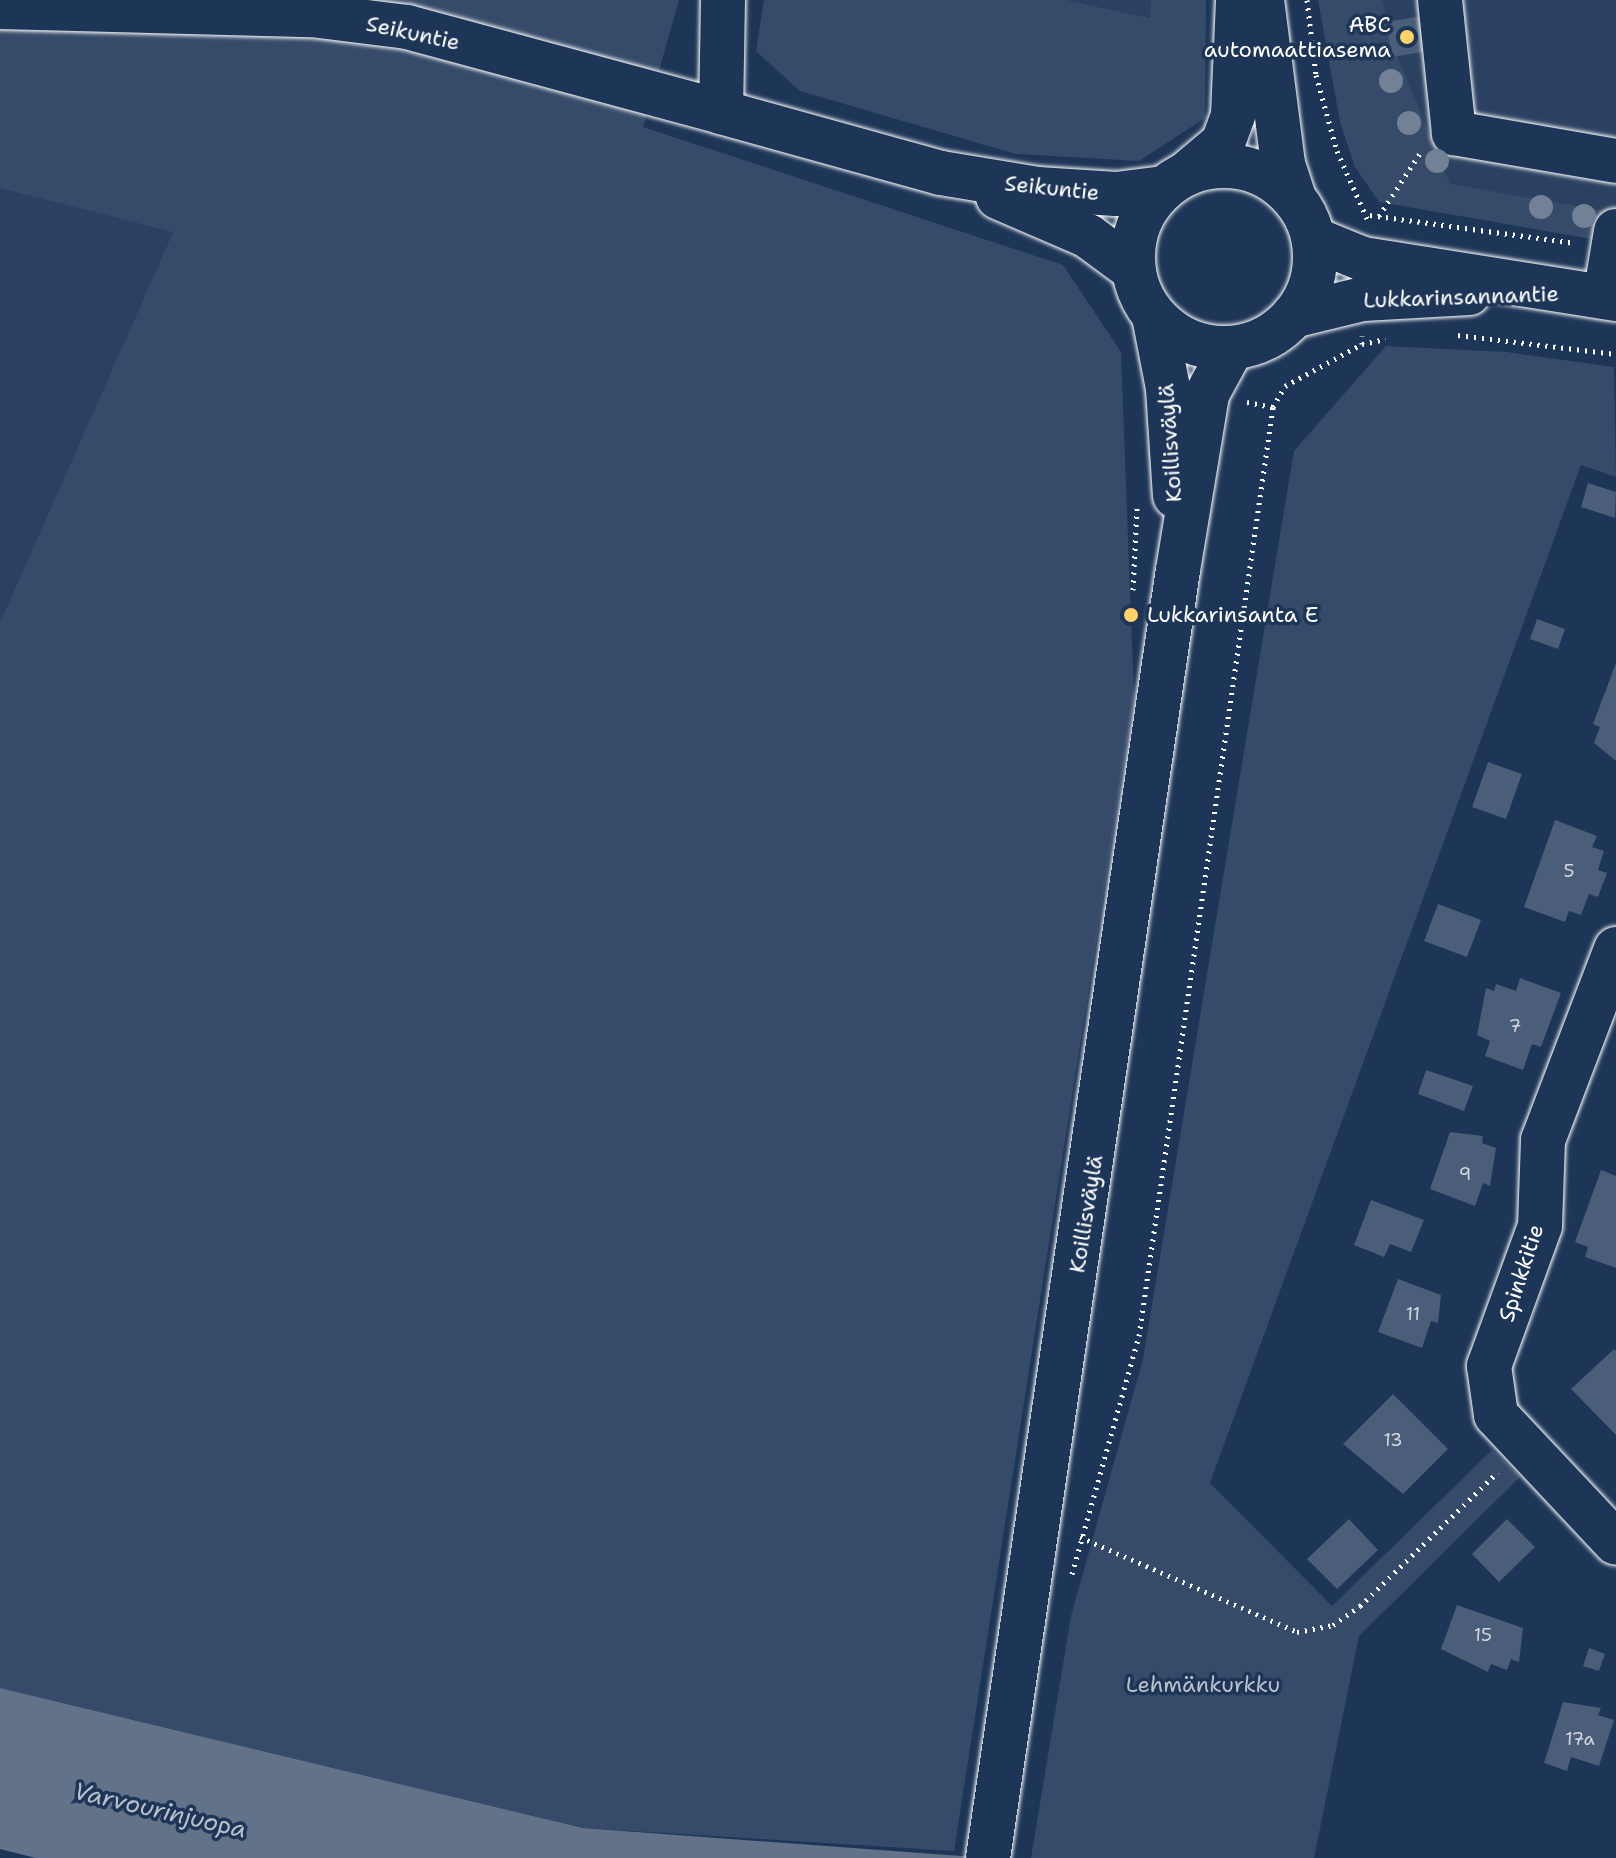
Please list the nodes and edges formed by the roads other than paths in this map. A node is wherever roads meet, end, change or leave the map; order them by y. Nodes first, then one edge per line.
1 (723, 0) edge
2 (1238, 0) edge
3 (1262, 0) edge
4 (1440, 0) edge
5 (0, 7) edge
6 (721, 112) junction
7 (1612, 164) edge
8 (941, 173) junction
9 (1175, 181) junction
10 (1294, 198) junction
11 (1314, 239) junction
12 (1615, 240) edge
13 (1133, 269) junction
14 (1363, 279) junction
15 (1601, 297) edge
16 (1154, 316) junction
17 (1293, 316) junction
18 (1232, 348) junction
19 (1178, 570) junction
20 (1614, 960) edge
21 (1616, 1543) edge
22 (988, 1858) edge

1 - 6 main road
2 - 9 main road
3 - 10 main road
4 - 7 main road
5 - 6 main road, Seikuntie
6 - 8 main road, Seikuntie
8 - 9 main road, Seikuntie
8 - 13 main road, Seikuntie
9 - 10 main road
9 - 13 main road
10 - 11 main road
11 - 14 main road, Lukkarinsannantie
11 - 17 main road
12 - 15 main road
13 - 16 main road
14 - 15 main road, Lukkarinsannantie
14 - 17 main road, Lukkarinsannantie
16 - 18 main road
16 - 19 main road, Koillisväylä
17 - 18 main road
18 - 19 main road, Koillisväylä
19 - 22 main road, Koillisväylä
20 - 21 main road, Spinkkitie

